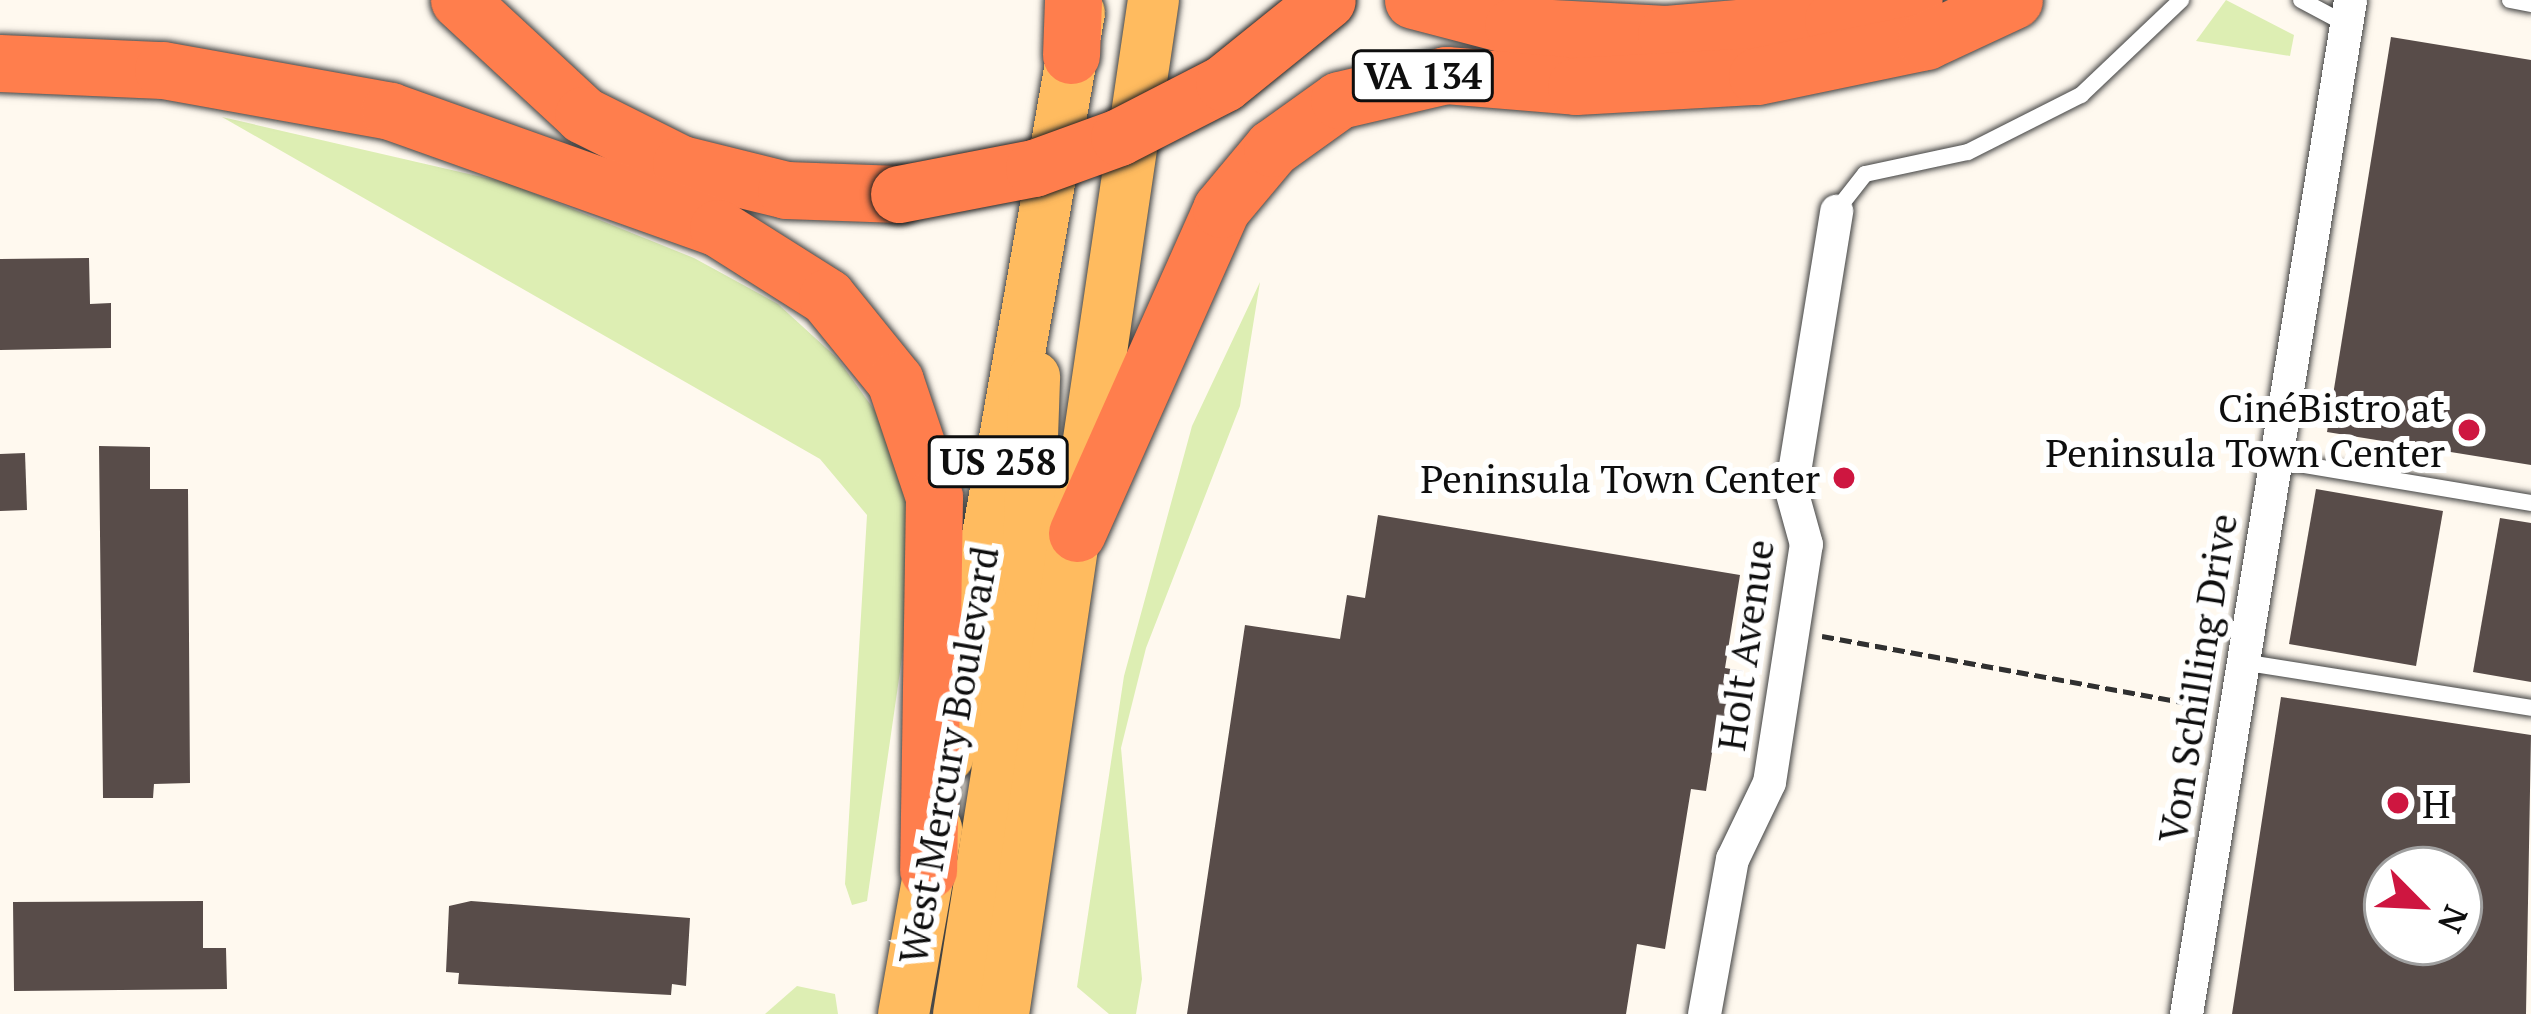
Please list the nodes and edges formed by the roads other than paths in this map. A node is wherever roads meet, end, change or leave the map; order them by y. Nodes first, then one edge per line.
1 (459, 0) edge
2 (1153, 0) edge
3 (1328, 0) edge
4 (1414, 0) edge
5 (1914, 0) edge
6 (2014, 0) edge
7 (2181, 0) edge
8 (2301, 0) edge
9 (2510, 0) edge
10 (2531, 4) edge
11 (2348, 12) edge
12 (1075, 18) edge
13 (0, 63) edge
14 (1836, 211) joint
15 (1031, 267) junction
16 (2274, 460) junction
17 (2531, 503) edge
18 (1077, 533) junction
19 (2241, 662) junction
20 (2531, 708) edge
21 (928, 870) junction
22 (903, 1014) edge
23 (958, 1014) edge
24 (1003, 1014) edge
25 (1703, 1014) edge
26 (2186, 1014) edge

1 - 3 highway, bridge
2 - 18 main road, US 258
4 - 5 highway
6 - 18 highway, VA 134
7 - 14 lane
8 - 11 lane
9 - 10 lane
11 - 16 street, Von Schilling Drive
12 - 15 main road, West Mercury Boulevard / US 258
13 - 21 highway
14 - 25 street, Holt Avenue
15 - 21 main road, West Mercury Boulevard / US 258
15 - 23 main road
16 - 17 lane
16 - 19 street, Von Schilling Drive
18 - 24 main road, US 258
19 - 20 lane
19 - 26 street, Von Schilling Drive
21 - 22 main road, West Mercury Boulevard / US 258

